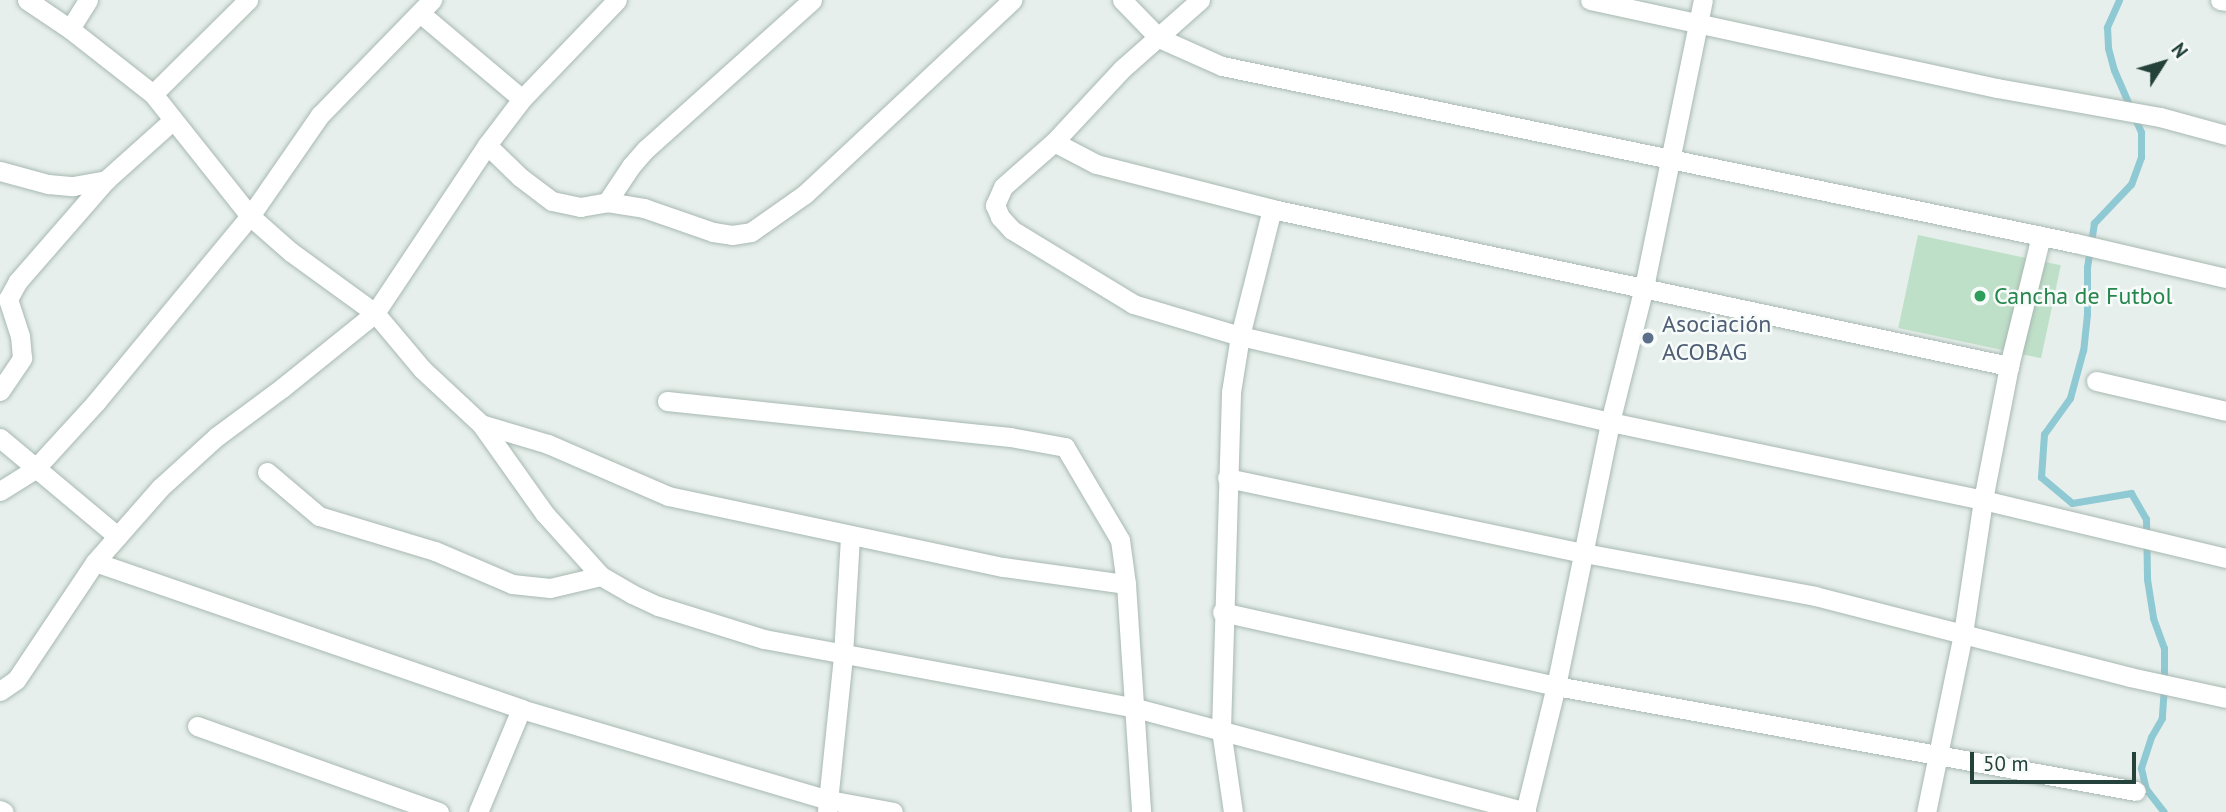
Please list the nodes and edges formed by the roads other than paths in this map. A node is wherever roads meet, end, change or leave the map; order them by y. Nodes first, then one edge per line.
1 (27, 0) edge
2 (88, 0) edge
3 (248, 0) edge
4 (618, 0) edge
5 (812, 0) edge
6 (1012, 0) edge
7 (1122, 0) edge
8 (1200, 0) edge
9 (1590, 0) edge
10 (1703, 0) edge
11 (2220, 0) edge
12 (2226, 1) edge
13 (426, 6) edge
14 (1698, 24) junction
15 (70, 29) junction
16 (1159, 38) junction
17 (153, 93) junction
18 (522, 99) junction
19 (173, 120) junction
20 (2226, 135) edge
21 (1054, 142) junction
22 (487, 145) junction
23 (1669, 160) junction
24 (0, 171) edge
25 (106, 180) junction
26 (607, 202) junction
27 (1272, 209) junction
28 (250, 216) junction
29 (2041, 236) junction
30 (2226, 278) edge
31 (1644, 288) junction
32 (4, 297) edge
33 (375, 313) junction
34 (1240, 336) junction
35 (2009, 366) junction
36 (2096, 381) dead end
37 (0, 391) edge
38 (667, 401) dead end
39 (2226, 411) edge
40 (1610, 422) junction
41 (481, 424) junction
42 (0, 438) edge
43 (34, 470) junction
44 (267, 472) dead end
45 (1227, 478) junction
46 (0, 491) edge
47 (1983, 500) junction
48 (117, 536) junction
49 (850, 536) junction
50 (1584, 553) junction
51 (2226, 558) edge
52 (95, 562) junction
53 (601, 576) junction
54 (1126, 584) junction
55 (1223, 612) junction
56 (1963, 634) junction
57 (843, 655) junction
58 (1556, 686) junction
59 (0, 691) edge
60 (2226, 698) edge
61 (1132, 707) junction
62 (521, 709) junction
63 (197, 726) dead end
64 (1221, 730) junction
65 (1938, 757) junction
66 (2136, 791) dead end
67 (828, 806) edge
68 (439, 812) edge
69 (478, 812) edge
70 (893, 812) edge
71 (1141, 812) edge
72 (1233, 812) edge
73 (1525, 812) edge
74 (1926, 812) edge

1 - 15 street
2 - 15 street
3 - 17 street
4 - 18 street
5 - 26 street
6 - 26 street
7 - 16 street
8 - 16 street
9 - 14 street
10 - 14 street
11 - 12 street
13 - 18 street
13 - 28 street
14 - 20 street
14 - 23 street
15 - 17 street
16 - 21 street
16 - 23 street
17 - 19 street
18 - 22 street
19 - 25 street
19 - 28 street
21 - 27 street
21 - 34 street
22 - 26 street
22 - 33 street
23 - 29 street
23 - 31 street
24 - 25 street
25 - 32 street
27 - 31 street
27 - 34 street
28 - 33 street
28 - 43 street
29 - 30 street
29 - 35 street
31 - 35 street
31 - 40 street
32 - 37 street
33 - 41 street
33 - 48 street
34 - 40 street
34 - 45 street
35 - 47 street
36 - 39 street
38 - 54 street
40 - 47 street
40 - 50 street
41 - 49 street
41 - 53 street
42 - 43 street
43 - 46 street
43 - 48 street
44 - 53 street
45 - 50 street
45 - 55 street
47 - 51 street
47 - 56 street
48 - 52 street
49 - 54 street
49 - 57 street
50 - 56 street
50 - 58 street
52 - 59 street
52 - 62 street
53 - 57 street
54 - 61 street
55 - 58 street
55 - 64 street
56 - 60 street
56 - 65 street
57 - 61 street
57 - 67 street
58 - 65 street
58 - 73 street
61 - 64 street
61 - 71 street
62 - 67 street
62 - 69 street
63 - 68 street
64 - 72 street
64 - 73 street
65 - 66 street
65 - 74 street
67 - 70 street

